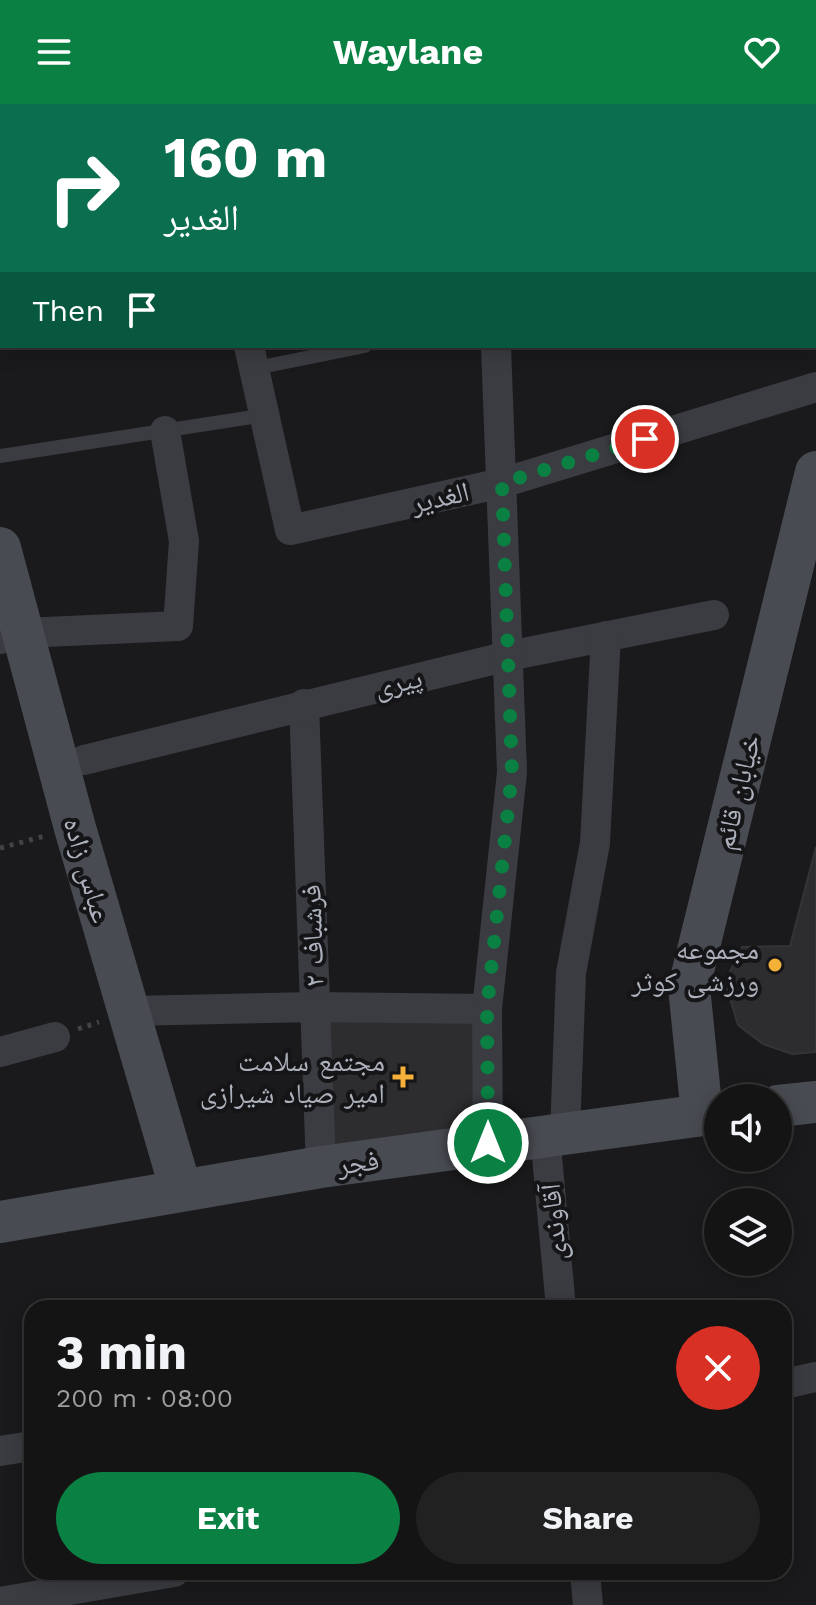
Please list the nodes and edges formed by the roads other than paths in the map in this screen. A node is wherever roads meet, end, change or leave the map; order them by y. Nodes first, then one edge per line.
1 (344, 348) edge
2 (496, 348) edge
3 (252, 357) edge
4 (816, 387) edge
5 (266, 415) junction
6 (165, 431) junction
7 (0, 456) edge
8 (816, 472) edge
9 (502, 483) junction
10 (0, 548) edge
11 (714, 615) dead end
12 (11, 636) edge
13 (606, 636) junction
14 (508, 656) junction
15 (304, 704) junction
16 (84, 760) dead end
17 (315, 1007) junction
18 (487, 1009) junction
19 (130, 1011) junction
20 (55, 1037) road end
21 (0, 1052) edge
22 (705, 1084) edge
23 (816, 1102) edge
24 (792, 1105) edge
25 (704, 1115) edge
26 (555, 1134) junction
27 (488, 1143) junction
28 (321, 1167) junction
29 (181, 1190) junction
30 (0, 1222) edge
31 (561, 1300) edge
32 (816, 1377) edge
33 (792, 1382) edge
34 (24, 1447) edge
35 (0, 1451) edge
36 (128, 1580) edge
37 (586, 1580) edge
38 (0, 1602) edge
39 (588, 1605) edge

1 - 3 lane
2 - 9 street
3 - 5 street, الغدیر
4 - 9 street, الغدیر
5 - 6 lane
5 - 9 street, الغدیر
6 - 7 lane
6 - 12 street
8 - 22 main road, خیابان قائم
9 - 14 street
10 - 12 main road, عباس زاده
11 - 13 street, پیری
12 - 19 main road, عباس زاده
13 - 14 street, پیری
13 - 26 street, آقاوندی
14 - 15 street, پیری
14 - 18 street
15 - 16 street, پیری
15 - 17 street, فرشباف ۲
17 - 18 street
17 - 19 street
17 - 28 street, فرشباف ۲
18 - 27 street
19 - 29 main road, عباس زاده
20 - 21 street
23 - 24 main road
25 - 26 main road, فجر
26 - 27 main road, فجر
26 - 31 street, آقاوندی
27 - 28 main road, فجر
28 - 29 main road, فجر
29 - 30 main road, فجر
32 - 33 street
34 - 35 street
36 - 38 street
37 - 39 street

